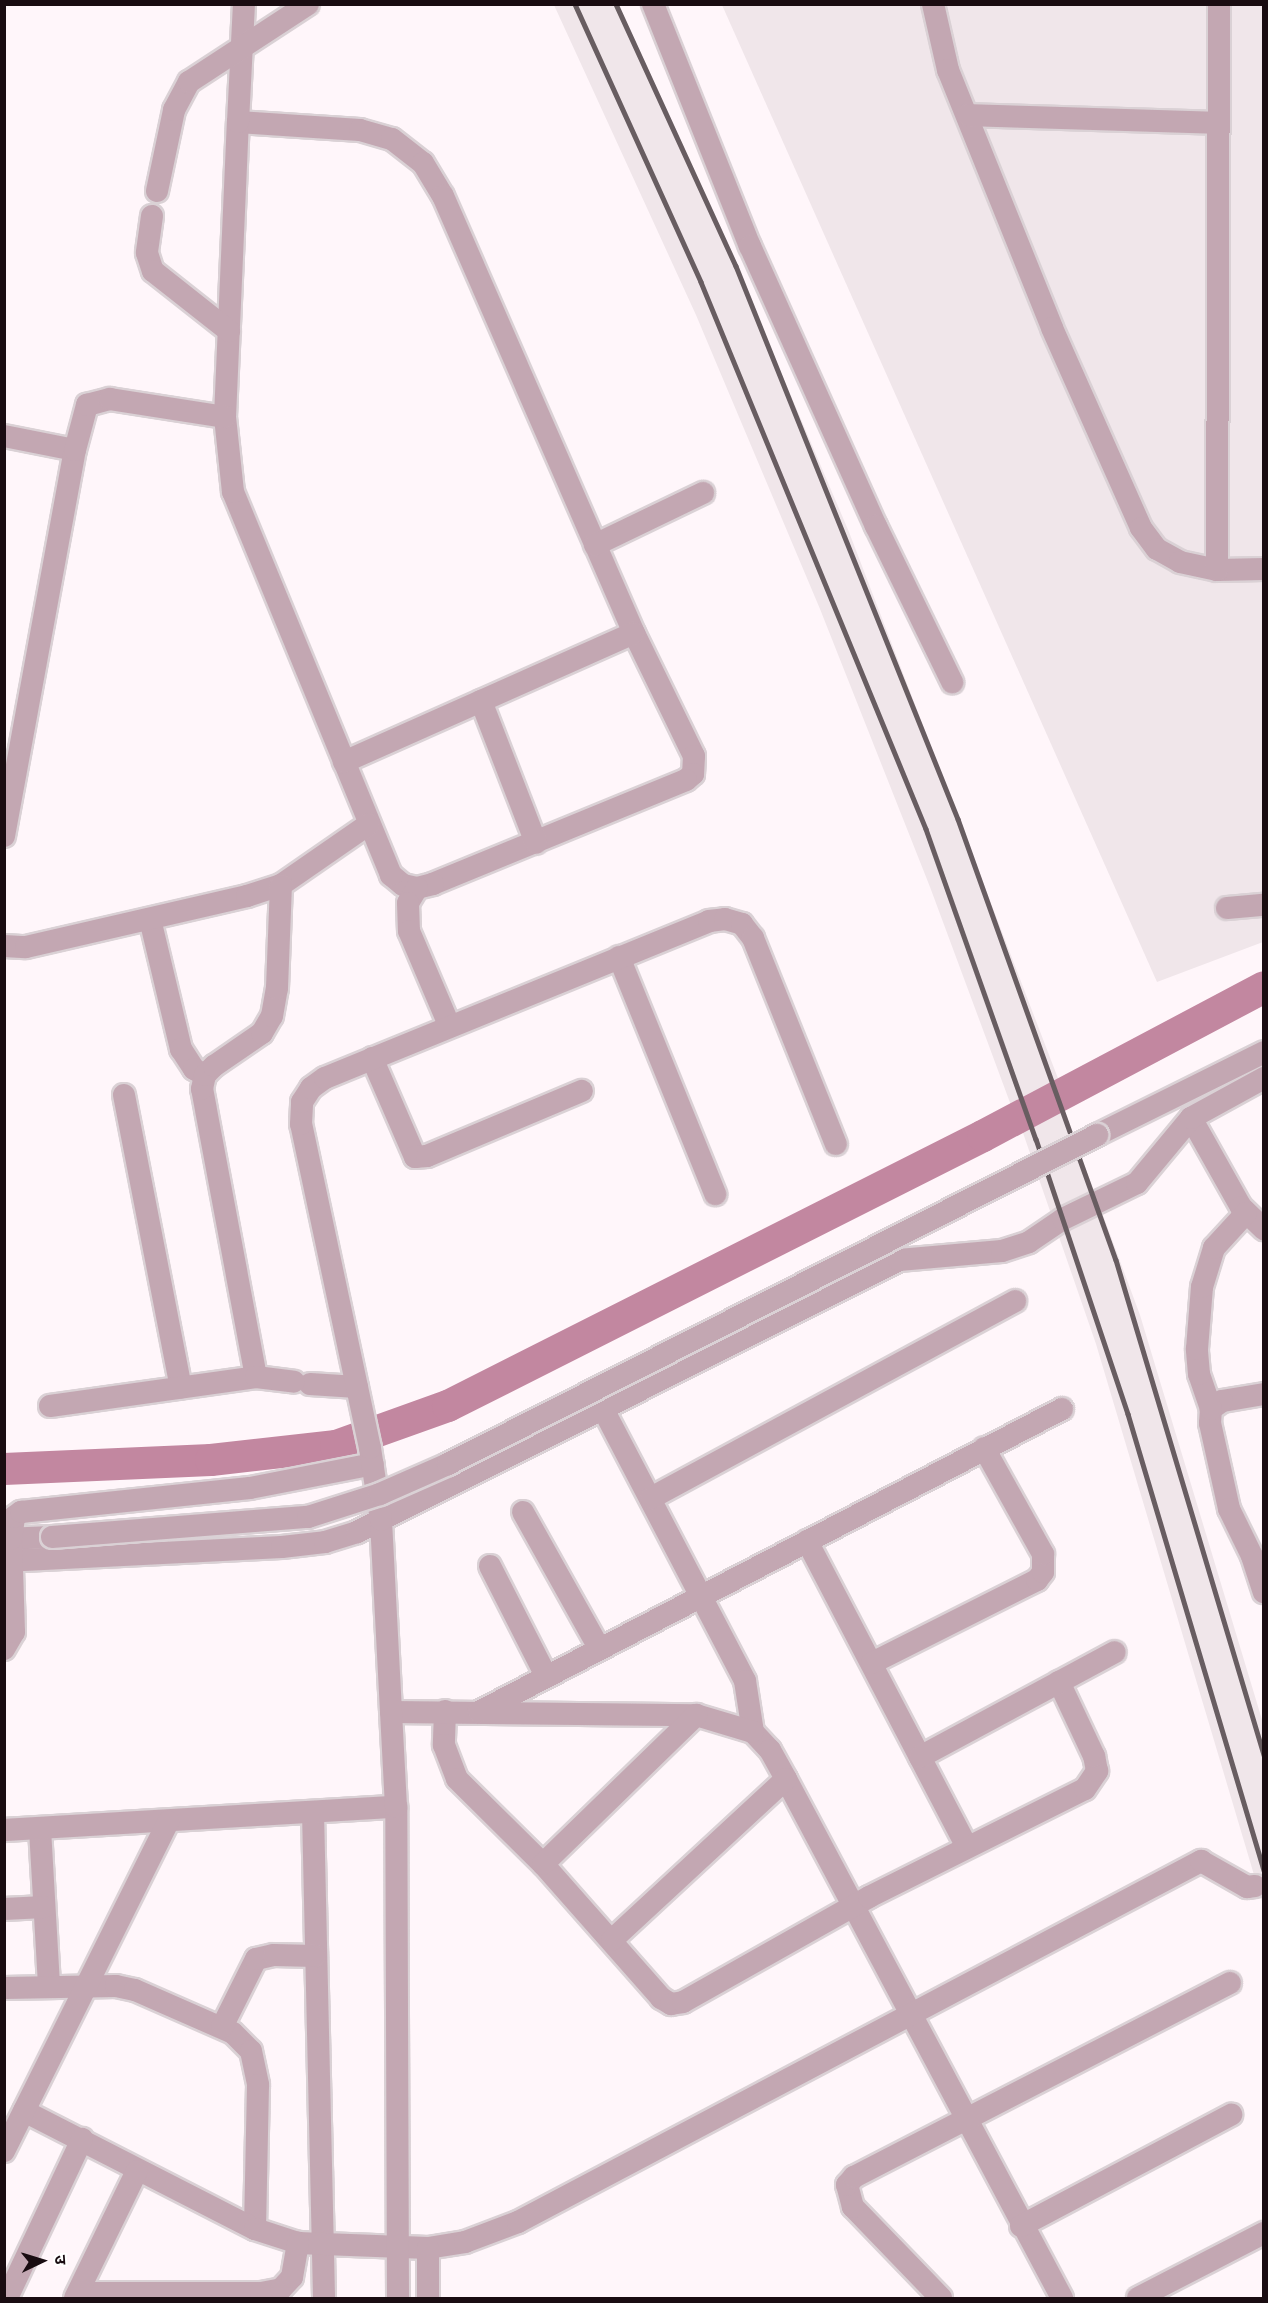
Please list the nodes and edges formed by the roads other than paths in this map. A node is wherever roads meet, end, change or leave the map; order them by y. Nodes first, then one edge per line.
1 (244, 4) edge
2 (308, 4) edge
3 (653, 4) edge
4 (933, 4) edge
5 (1219, 4) edge
6 (242, 49) junction
7 (968, 115) junction
8 (238, 122) junction
9 (1219, 123) junction
10 (157, 191) dead end
11 (152, 216) dead end
12 (229, 331) junction
13 (225, 417) junction
14 (4, 436) edge
15 (75, 450) junction
16 (703, 493) dead end
17 (595, 544) junction
18 (1263, 569) edge
19 (1217, 570) junction
20 (634, 633) junction
21 (952, 682) dead end
22 (481, 701) junction
23 (344, 762) junction
24 (369, 824) junction
25 (4, 836) edge
26 (536, 843) junction
27 (281, 885) junction
28 (417, 888) junction
29 (1263, 905) edge
30 (1227, 908) dead end
31 (150, 919) junction
32 (4, 946) edge
33 (619, 957) junction
34 (449, 1025) junction
35 (1263, 1052) edge
36 (372, 1058) junction
37 (205, 1076) junction
38 (1263, 1078) edge
39 (582, 1091) dead end
40 (124, 1095) dead end
41 (1191, 1118) junction
42 (836, 1144) dead end
43 (715, 1194) dead end
44 (1246, 1214) junction
45 (1263, 1229) edge
46 (1015, 1301) dead end
47 (256, 1377) junction
48 (181, 1387) junction
49 (357, 1387) junction
50 (1263, 1394) edge
51 (50, 1406) dead end
52 (603, 1409) junction
53 (1062, 1409) dead end
54 (1211, 1409) junction
55 (984, 1448) junction
56 (371, 1456) junction
57 (651, 1498) junction
58 (523, 1512) dead end
59 (381, 1520) junction
60 (807, 1541) junction
61 (8, 1550) edge
62 (1258, 1550) edge
63 (490, 1566) dead end
64 (1263, 1592) edge
65 (703, 1596) junction
66 (599, 1648) junction
67 (4, 1649) edge
68 (1115, 1652) dead end
69 (872, 1663) junction
70 (546, 1676) junction
71 (1059, 1682) junction
72 (445, 1711) junction
73 (392, 1712) junction
74 (479, 1712) junction
75 (696, 1715) junction
76 (753, 1732) junction
77 (921, 1757) junction
78 (786, 1779) junction
79 (396, 1807) junction
80 (313, 1812) junction
81 (168, 1822) junction
82 (40, 1829) junction
83 (4, 1830) edge
84 (967, 1847) junction
85 (543, 1864) junction
86 (1255, 1886) dead end
87 (44, 1907) junction
88 (854, 1908) junction
89 (4, 1909) edge
90 (612, 1940) junction
91 (315, 1956) junction
92 (1230, 1983) dead end
93 (89, 1984) junction
94 (49, 1986) junction
95 (4, 1988) edge
96 (911, 2017) junction
97 (222, 2028) junction
98 (24, 2111) junction
99 (1231, 2115) dead end
100 (967, 2119) junction
101 (82, 2139) junction
102 (4, 2151) edge
103 (137, 2171) junction
104 (1021, 2226) junction
105 (255, 2229) junction
106 (1263, 2232) edge
107 (298, 2243) junction
108 (324, 2244) junction
109 (396, 2248) junction
110 (428, 2248) junction
111 (76, 2296) edge
112 (7, 2298) edge
113 (324, 2298) edge
114 (398, 2298) edge
115 (428, 2298) edge
116 (941, 2298) edge
117 (1062, 2298) edge
118 (1138, 2298) edge

1 - 6 street
2 - 6 street
3 - 21 street
4 - 7 street
5 - 9 street
6 - 8 street
6 - 10 street
7 - 9 street
7 - 19 street
8 - 12 street
8 - 17 street
9 - 19 street
11 - 12 street
12 - 13 street
13 - 15 street
13 - 23 street
14 - 15 street
15 - 25 street
16 - 17 street
17 - 20 street
18 - 19 street
20 - 22 street
20 - 26 street
22 - 23 street
22 - 26 street
23 - 24 street
24 - 27 street
24 - 28 street
26 - 28 street
27 - 31 street
27 - 37 street
28 - 34 street
29 - 30 street
31 - 32 street
31 - 37 street
33 - 34 street
33 - 42 street
33 - 43 street
34 - 36 street
35 - 61 street, bridge
36 - 39 street
36 - 49 street
37 - 47 street
38 - 41 street
40 - 48 street
41 - 44 street
41 - 52 street
44 - 45 street
44 - 54 street
46 - 57 street
47 - 48 street
47 - 49 street
48 - 51 street
49 - 56 street
50 - 54 street
52 - 57 street
52 - 59 street
53 - 55 street
54 - 62 street
55 - 60 street
55 - 69 street
56 - 59 street
56 - 61 street
57 - 65 street
58 - 66 street
59 - 61 street
59 - 73 street
60 - 65 street
60 - 69 street
61 - 67 street
62 - 64 street
63 - 70 street
65 - 66 street
65 - 76 street
66 - 70 street
68 - 71 street
69 - 77 street
70 - 74 street
71 - 77 street
71 - 84 street
72 - 73 street
72 - 74 street
72 - 85 street
73 - 79 street
74 - 75 street
75 - 76 street
75 - 85 street
76 - 78 street
77 - 84 street
78 - 88 street
78 - 90 street
79 - 80 street
79 - 109 street
80 - 81 street
80 - 91 street
81 - 82 street
81 - 93 street
82 - 83 street
82 - 87 street
84 - 88 street
85 - 90 street
86 - 96 street
87 - 89 street
87 - 94 street
88 - 90 street
88 - 96 street
91 - 97 street
91 - 108 street
92 - 100 street
93 - 94 street
93 - 97 street
93 - 98 street
94 - 95 street
96 - 100 street
96 - 110 street
97 - 105 street
98 - 101 street
98 - 102 street
99 - 104 street
100 - 104 street
100 - 116 street
101 - 103 street
101 - 112 street
103 - 105 street
103 - 111 street
104 - 117 street
105 - 107 street
106 - 118 street
107 - 108 street
107 - 111 street
108 - 109 street
108 - 113 street
109 - 110 street
109 - 114 street
110 - 115 street

